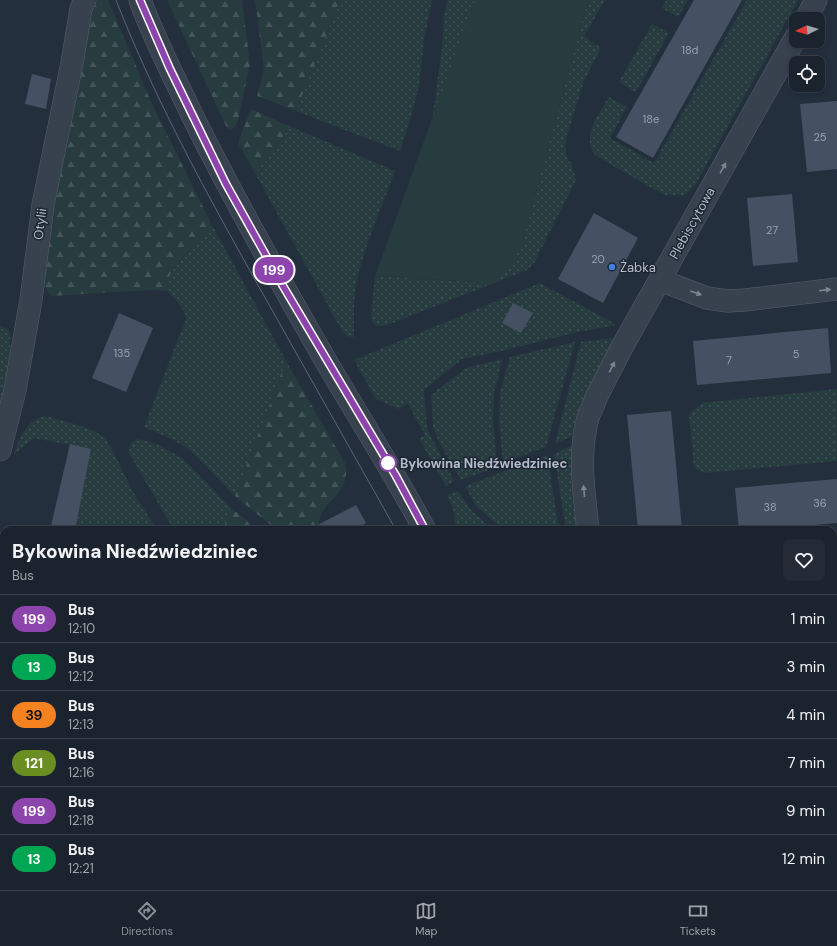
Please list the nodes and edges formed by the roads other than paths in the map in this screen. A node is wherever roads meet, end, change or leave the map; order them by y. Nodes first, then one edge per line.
1 (85, 0) edge
2 (140, 0) edge
3 (816, 0) edge
4 (810, 12) edge
5 (790, 48) edge
6 (660, 280) junction
7 (837, 289) edge
8 (0, 450) edge
9 (423, 526) edge
10 (588, 526) edge

1 - 8 street, Otylii
2 - 9 street
3 - 4 street
6 -> 5 street, Plebiscytowa
6 -> 7 street
10 -> 6 street, Plebiscytowa

